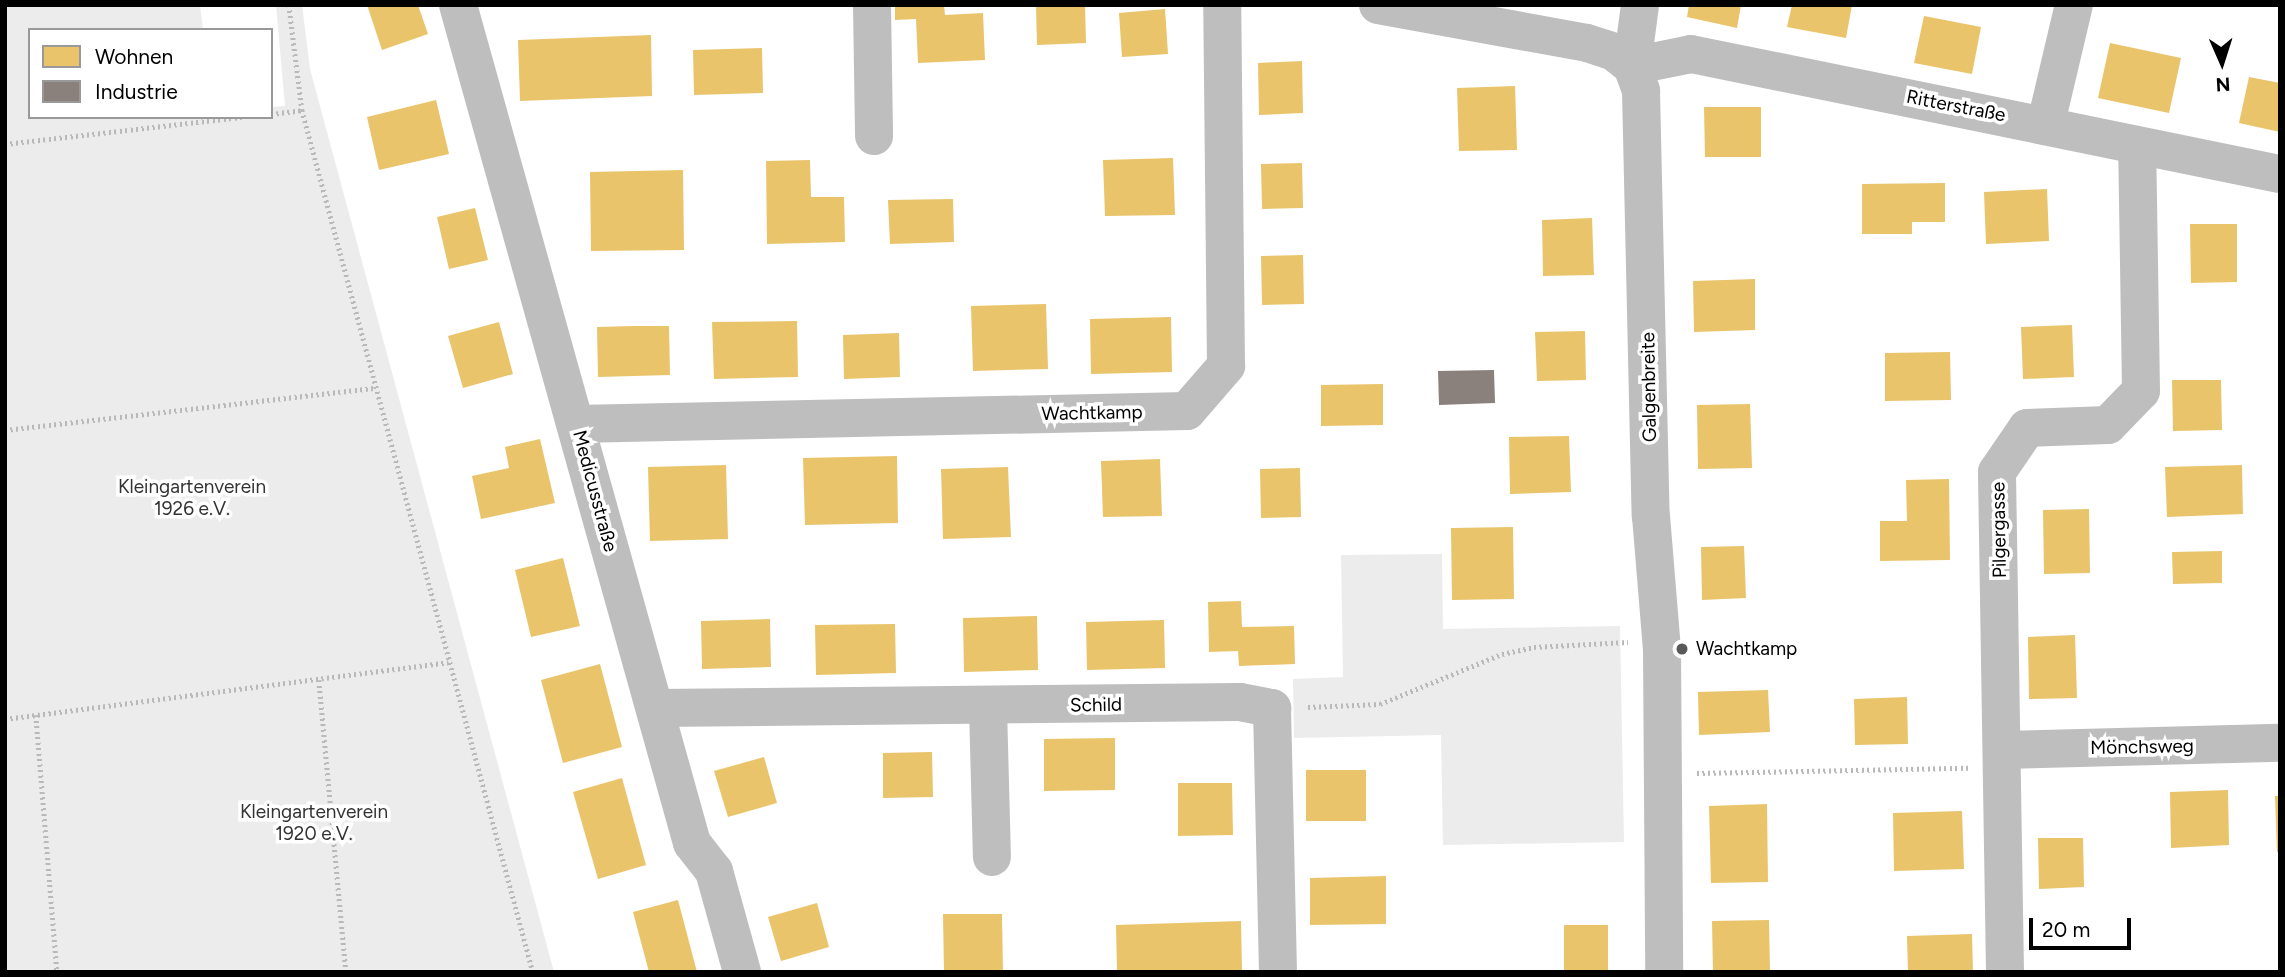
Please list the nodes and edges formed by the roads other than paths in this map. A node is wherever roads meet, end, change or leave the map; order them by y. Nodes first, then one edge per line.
1 (458, 5) edge
2 (872, 5) edge
3 (1222, 5) edge
4 (1378, 5) edge
5 (1640, 5) edge
6 (2074, 5) edge
7 (1632, 66) junction
8 (2046, 123) junction
9 (874, 136) dead end
10 (2137, 146) junction
11 (2280, 174) edge
12 (576, 424) junction
13 (988, 707) junction
14 (655, 708) junction
15 (2280, 743) edge
16 (2004, 750) junction
17 (992, 857) dead end
18 (742, 972) edge
19 (1278, 972) edge
20 (1664, 972) edge
21 (2005, 972) edge

1 - 12 street, Medicusstraße
2 - 9 street
3 - 12 street, Wachtkamp
4 - 7 street
5 - 7 street
6 - 8 street
7 - 8 street, Ritterstraße
7 - 20 street, Galgenbreite
8 - 10 street, Ritterstraße
10 - 11 street, Ritterstraße
10 - 16 street, Pilgergasse
12 - 14 street, Medicusstraße
13 - 14 street, Schild
13 - 17 street
13 - 19 street, Schild
14 - 18 street, Medicusstraße
15 - 16 street, Mönchsweg
16 - 21 street, Pilgergasse

